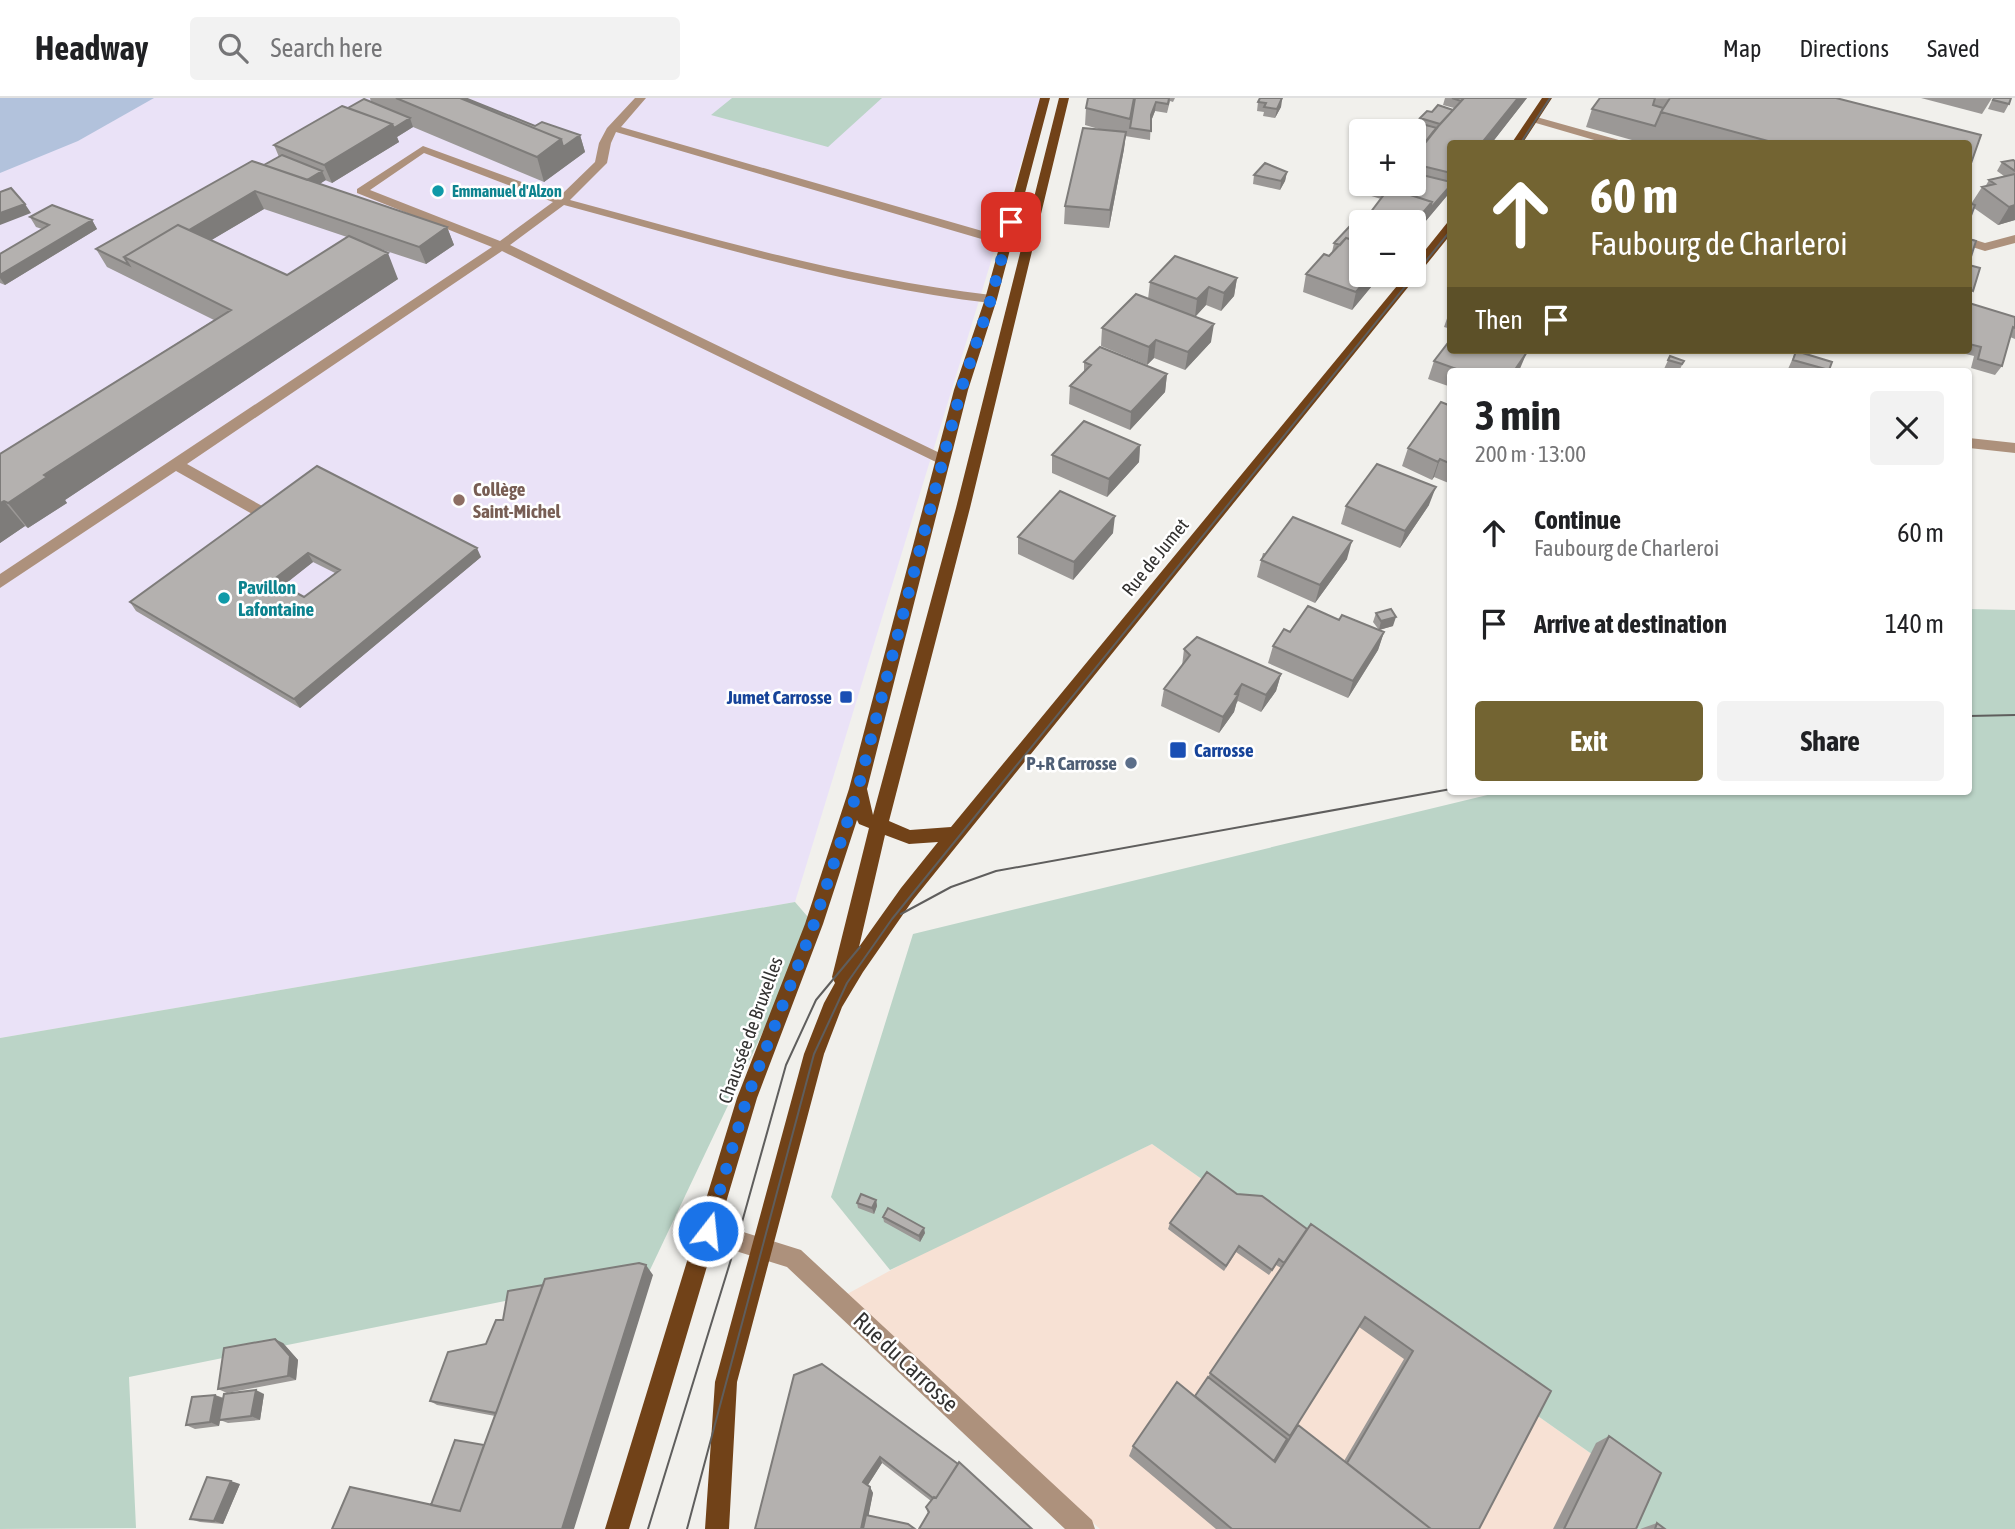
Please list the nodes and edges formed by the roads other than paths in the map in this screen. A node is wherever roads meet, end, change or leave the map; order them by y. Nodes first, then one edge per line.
1 (641, 98) edge
2 (1045, 98) edge
3 (1065, 98) edge
4 (1547, 98) edge
5 (1534, 118) junction
6 (613, 128) junction
7 (1520, 140) edge
8 (1608, 140) edge
9 (562, 201) junction
10 (1447, 231) edge
11 (2015, 239) edge
12 (1006, 242) junction
13 (1972, 243) edge
14 (501, 246) junction
15 (1426, 257) edge
16 (1402, 287) edge
17 (991, 299) junction
18 (1972, 443) edge
19 (2015, 448) edge
20 (943, 460) junction
21 (176, 464) junction
22 (932, 505) junction
23 (964, 508) junction
24 (259, 510) edge
25 (0, 582) edge
26 (858, 789) junction
27 (880, 825) junction
28 (956, 834) junction
29 (834, 1003) junction
30 (708, 1231) junction
31 (764, 1248) junction
32 (617, 1529) edge
33 (717, 1529) edge
34 (1083, 1529) edge

1 - 6 street
2 - 12 main road, Chaussée de Bruxelles
3 - 23 main road
4 - 5 main road
5 - 7 main road
5 - 8 street
6 - 9 street
6 - 12 street
9 - 14 street
9 - 14 street
9 - 17 street
10 - 15 main road, Rue de Jumet
11 - 13 street
12 - 17 main road, Chaussée de Bruxelles
14 - 20 street
14 - 21 street
16 - 28 main road, Rue de Jumet
17 - 20 main road, Chaussée de Bruxelles
18 - 19 street
20 - 22 main road, Chaussée de Bruxelles
21 - 24 street
21 - 25 street
22 - 23 main road
22 - 26 main road, Chaussée de Bruxelles
23 - 27 main road
26 - 27 main road
26 - 30 main road, Chaussée de Bruxelles
27 - 28 main road
27 - 29 main road
28 - 29 main road, Rue de Jumet
29 - 31 main road
30 - 31 street, Rue du Carrosse
30 - 32 main road, Chaussée de Bruxelles
31 - 33 main road
31 - 34 street, Rue du Carrosse

